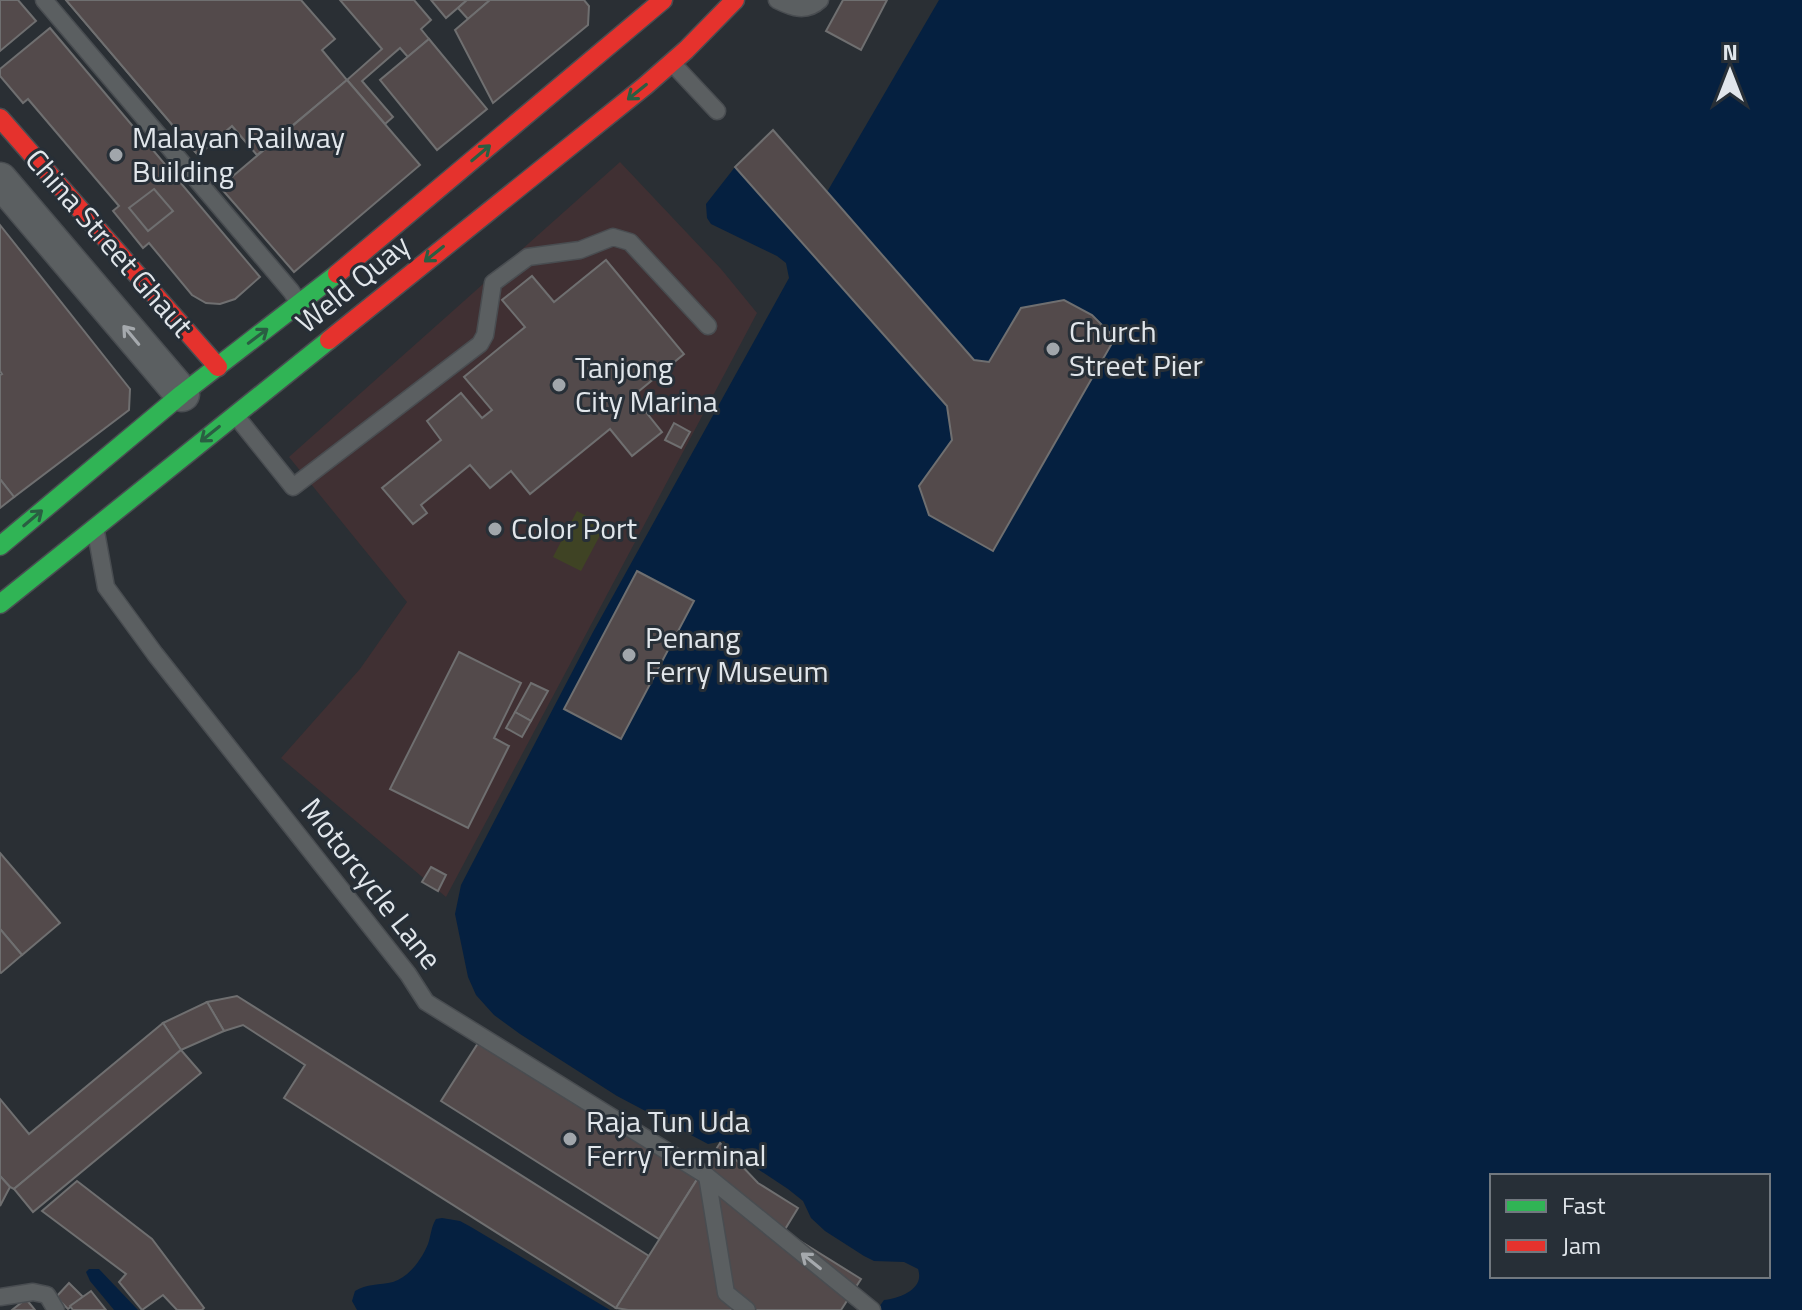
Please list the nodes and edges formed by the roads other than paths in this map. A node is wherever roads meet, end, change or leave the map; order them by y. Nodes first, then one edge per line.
1 (44, 0) edge
2 (735, 0) edge
3 (777, 0) edge
4 (820, 0) edge
5 (645, 6) edge
6 (672, 63) junction
7 (717, 111) dead end
8 (0, 118) edge
9 (0, 180) edge
10 (300, 305) junction
11 (708, 326) dead end
12 (218, 367) junction
13 (182, 394) junction
14 (235, 414) junction
15 (81, 509) junction
16 (0, 546) edge
17 (0, 604) edge
18 (707, 1176) junction
19 (0, 1297) edge
20 (56, 1310) edge
21 (747, 1310) edge
22 (872, 1310) edge

1 - 10 lane
2 - 6 main road, Weld Quay
3 - 4 lane
10 -> 5 main road, Weld Quay
6 - 7 lane
6 -> 14 main road, Weld Quay
8 - 12 main road, China Street Ghaut
13 -> 9 street, China Street Ghaut
12 -> 10 main road, Weld Quay
11 - 14 lane
12 - 13 main road, Weld Quay
13 - 15 main road, Weld Quay
14 -> 15 main road, Weld Quay
16 -> 15 main road, Weld Quay
15 - 17 main road, Weld Quay
15 - 18 lane, Motorcycle Lane
18 - 21 lane
22 -> 18 lane, Motorcycle Lane
19 - 20 lane

